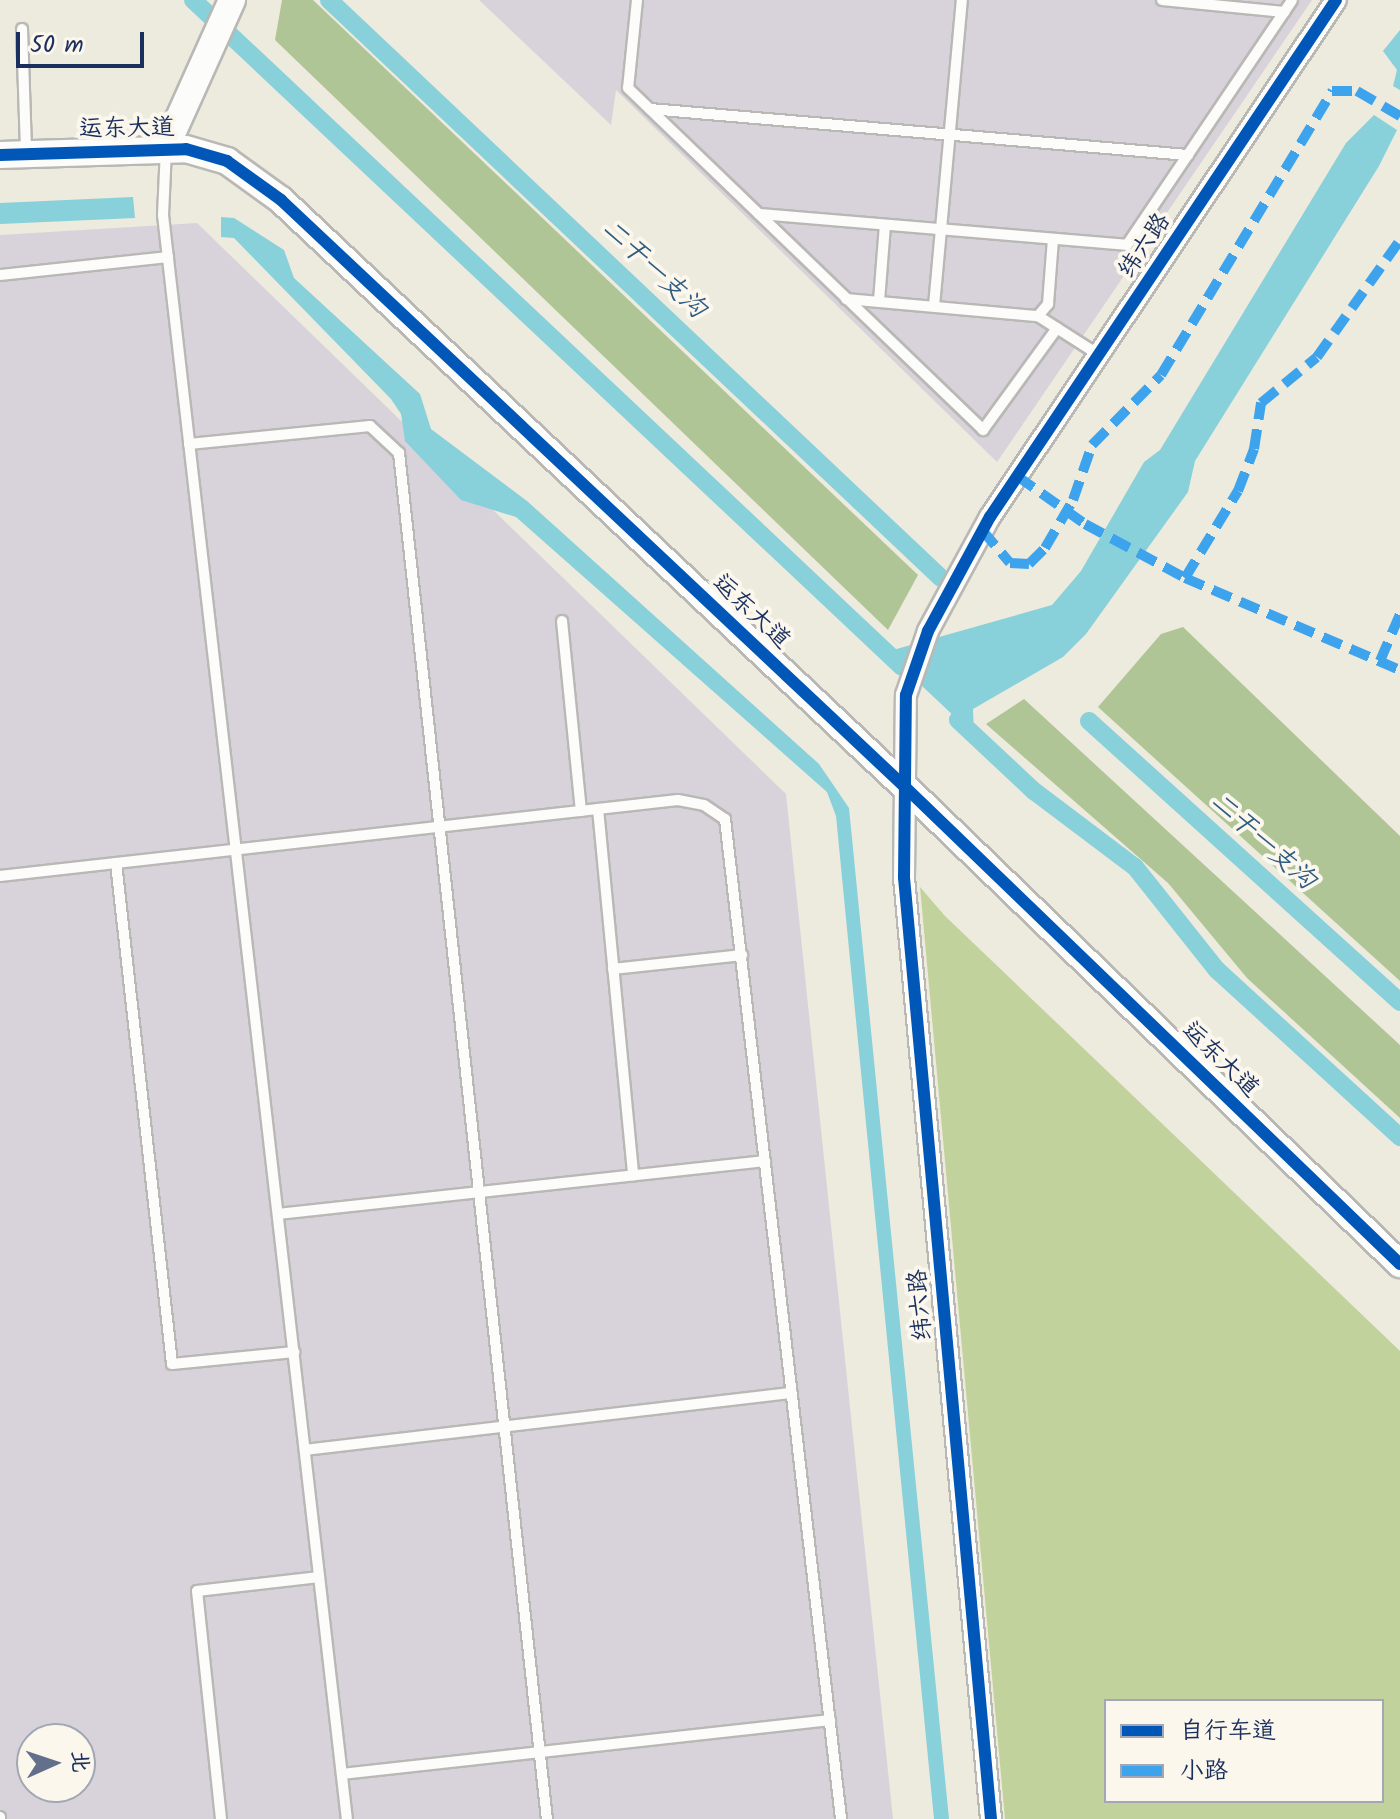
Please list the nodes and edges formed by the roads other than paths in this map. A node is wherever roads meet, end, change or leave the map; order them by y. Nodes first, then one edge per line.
1 (232, 0) edge
2 (637, 0) edge
3 (962, 0) edge
4 (1162, 0) edge
5 (1292, 0) edge
6 (1336, 0) edge
7 (1284, 12) junction
8 (22, 29) dead end
9 (650, 109) junction
10 (949, 135) junction
11 (166, 147) junction
12 (13, 155) edge
13 (1188, 155) junction
14 (759, 214) junction
15 (885, 225) junction
16 (940, 229) junction
17 (1053, 239) junction
18 (168, 257) junction
19 (0, 275) edge
20 (846, 299) junction
21 (879, 301) junction
22 (934, 306) junction
23 (1038, 316) junction
24 (1057, 328) junction
25 (1099, 355) junction
26 (189, 444) junction
27 (562, 621) dead end
28 (904, 786) junction
29 (598, 809) junction
30 (581, 811) junction
31 (438, 827) junction
32 (236, 849) junction
33 (116, 863) junction
34 (0, 876) edge
35 (742, 955) junction
36 (613, 969) junction
37 (765, 1161) junction
38 (633, 1175) junction
39 (477, 1193) junction
40 (278, 1214) junction
41 (1400, 1264) edge
42 (294, 1352) junction
43 (792, 1393) junction
44 (503, 1426) junction
45 (305, 1450) junction
46 (319, 1577) junction
47 (830, 1720) junction
48 (539, 1752) junction
49 (342, 1774) junction
50 (221, 1819) edge
51 (347, 1819) edge
52 (547, 1819) edge
53 (841, 1819) edge
54 (991, 1819) edge

1 - 11 street
2 - 9 lane
3 - 10 lane
4 - 7 lane
5 - 7 lane
6 - 25 street, 纬六路
7 - 13 lane
8 - 12 lane
9 - 10 lane
9 - 14 lane
10 - 13 lane
10 - 16 lane
11 - 12 street, 运东大道
11 - 18 lane
11 - 28 street, 运东大道
13 - 17 lane
14 - 15 lane
14 - 20 lane
15 - 16 lane
15 - 21 lane
16 - 17 lane
16 - 22 lane
17 - 23 lane
18 - 19 lane
18 - 26 lane
20 - 21 lane
20 - 24 lane
21 - 22 lane
22 - 23 lane
23 - 24 lane
24 - 25 lane
25 - 28 street, 纬六路
26 - 31 lane
26 - 32 lane
27 - 30 lane
28 - 41 street, 运东大道
28 - 54 street, 纬六路
29 - 30 lane
29 - 35 lane
29 - 36 lane
30 - 31 lane
31 - 32 lane
31 - 39 lane
32 - 33 lane
32 - 40 lane
33 - 34 lane
33 - 42 lane
35 - 36 lane
35 - 37 lane
36 - 38 lane
37 - 38 lane
37 - 43 lane
38 - 39 lane
39 - 40 lane
39 - 44 lane
40 - 42 lane
42 - 45 lane
43 - 44 lane
43 - 47 lane
44 - 45 lane
44 - 48 lane
45 - 46 lane
46 - 49 lane
46 - 50 lane
47 - 48 lane
47 - 53 lane
48 - 49 lane
48 - 52 lane
49 - 51 lane

